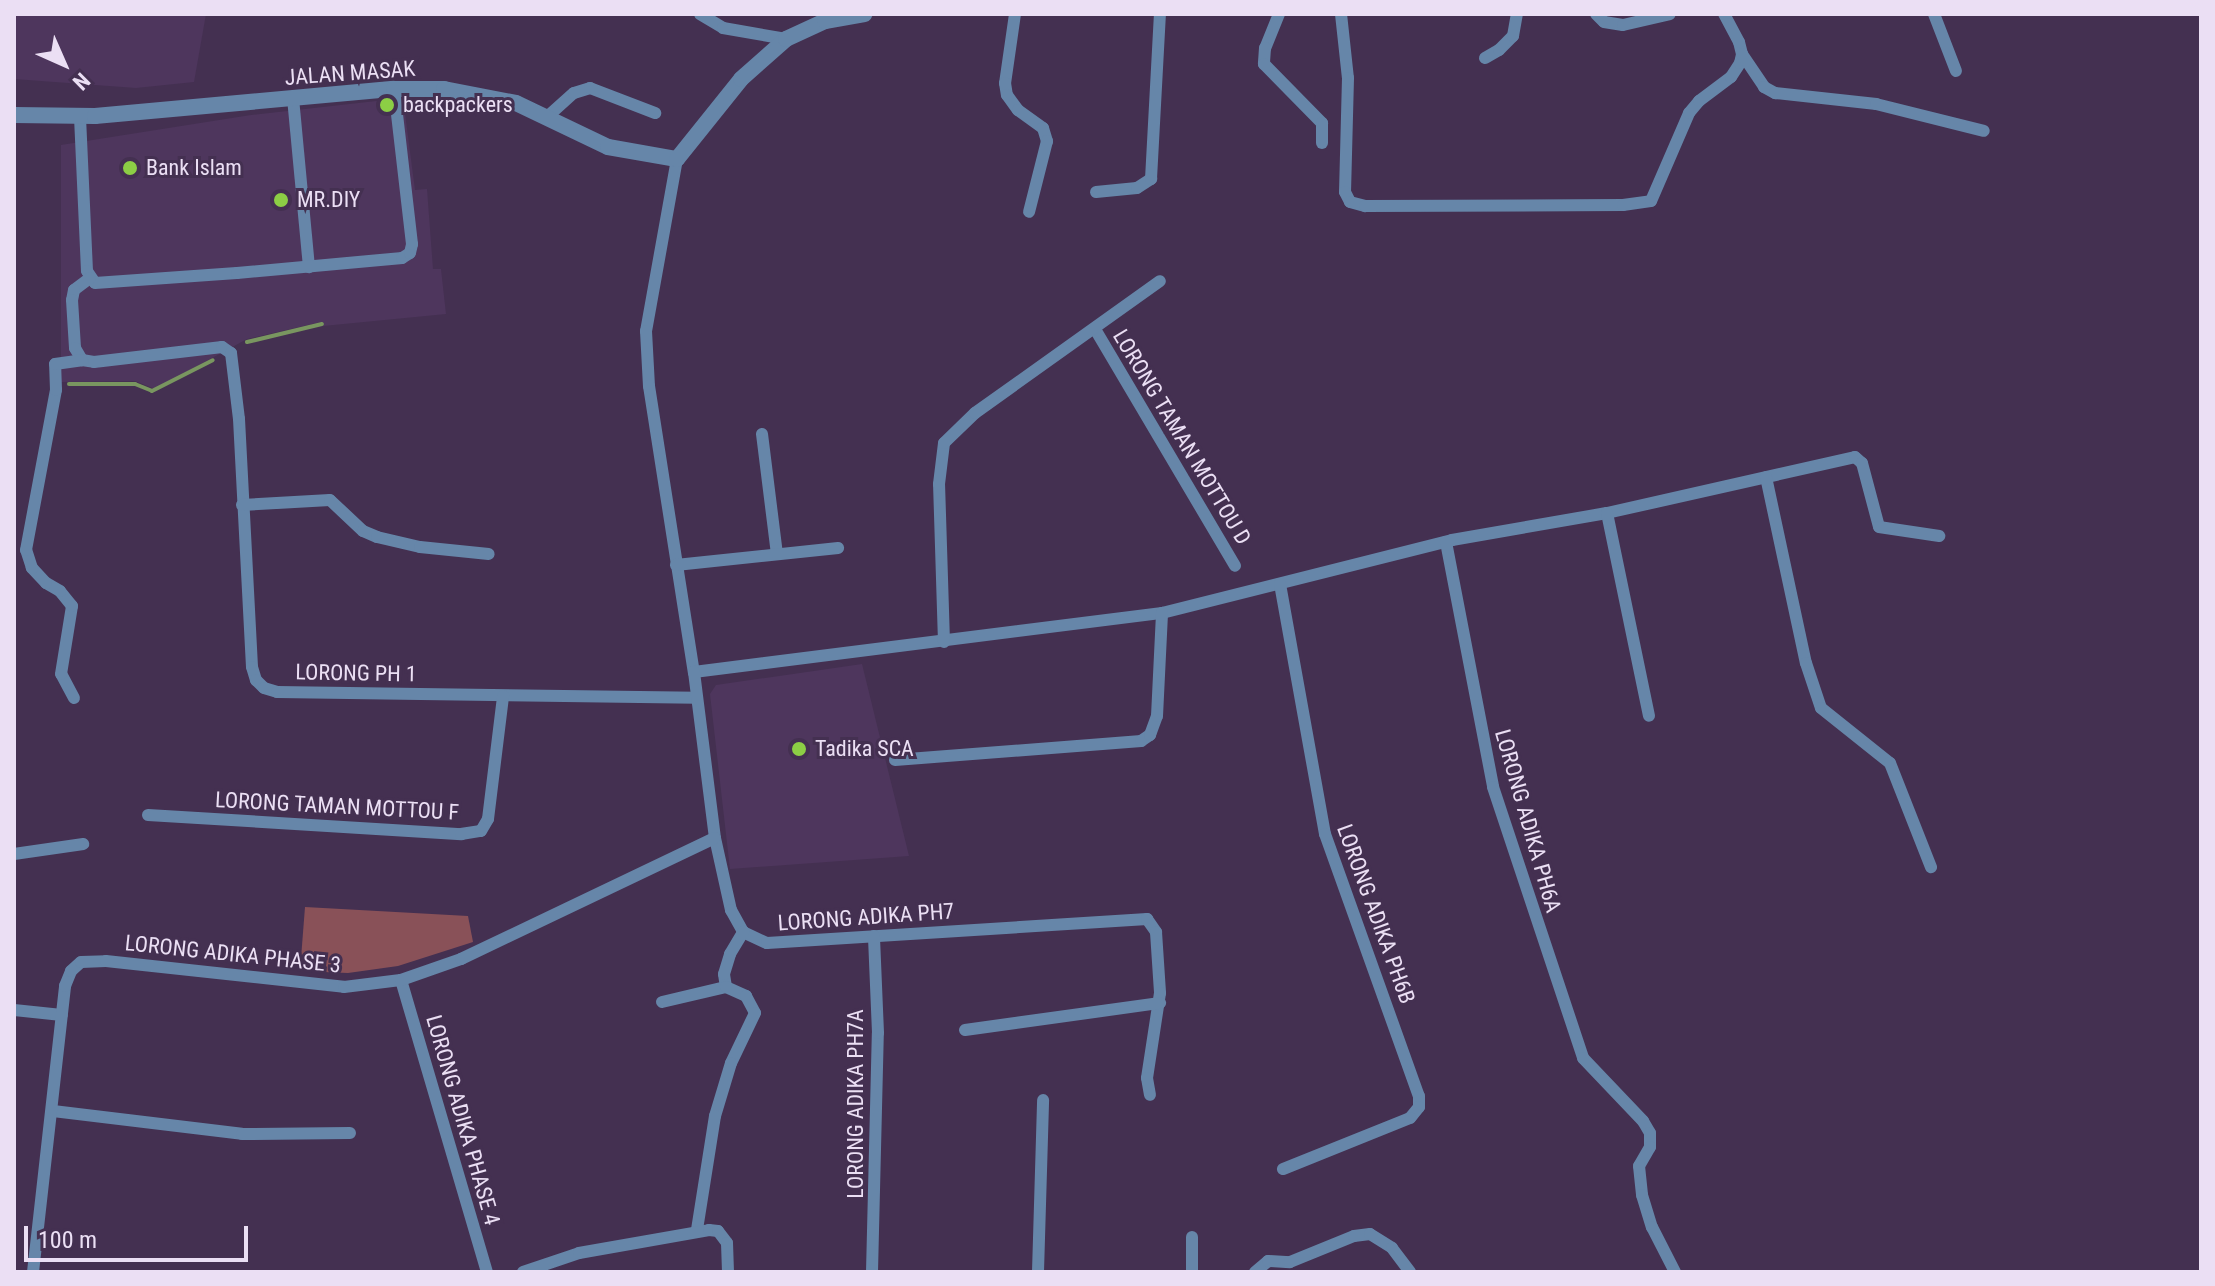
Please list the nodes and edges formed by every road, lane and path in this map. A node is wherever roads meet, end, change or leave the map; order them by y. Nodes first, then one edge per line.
1 (700, 14) edge
2 (864, 14) edge
3 (1015, 14) edge
4 (1160, 14) edge
5 (1279, 14) edge
6 (1341, 14) edge
7 (1517, 14) edge
8 (1596, 14) edge
9 (1670, 14) edge
10 (1724, 14) edge
11 (1934, 14) edge
12 (825, 17) edge
13 (786, 39) junction
14 (1742, 54) junction
15 (1485, 58) dead end
16 (1956, 71) dead end
17 (394, 89) junction
18 (293, 98) junction
19 (655, 113) dead end
20 (14, 115) edge
21 (80, 117) junction
22 (547, 117) junction
23 (1984, 131) dead end
24 (1322, 143) dead end
25 (677, 159) junction
26 (1096, 192) dead end
27 (1029, 212) dead end
28 (309, 267) junction
29 (90, 278) junction
30 (1160, 281) dead end
31 (1095, 329) junction
32 (82, 360) junction
33 (762, 434) dead end
34 (1766, 477) junction
35 (242, 505) junction
36 (1607, 513) junction
37 (1939, 536) dead end
38 (1446, 542) junction
39 (838, 548) dead end
40 (489, 554) dead end
41 (777, 554) junction
42 (676, 565) junction
43 (1235, 566) dead end
44 (1280, 584) junction
45 (1162, 613) junction
46 (944, 642) junction
47 (694, 672) junction
48 (503, 696) junction
49 (74, 698) dead end
50 (696, 698) junction
51 (1649, 716) dead end
52 (895, 760) dead end
53 (148, 815) dead end
54 (715, 838) junction
55 (83, 844) dead end
56 (14, 854) edge
57 (1931, 867) dead end
58 (743, 932) junction
59 (874, 936) junction
60 (401, 980) junction
61 (726, 987) junction
62 (662, 1002) dead end
63 (1160, 1003) junction
64 (14, 1010) edge
65 (62, 1015) junction
66 (965, 1030) dead end
67 (1150, 1095) dead end
68 (1043, 1100) dead end
69 (53, 1111) junction
70 (350, 1133) dead end
71 (1283, 1169) dead end
72 (697, 1230) junction
73 (1192, 1237) dead end
74 (33, 1272) edge
75 (487, 1272) edge
76 (523, 1272) edge
77 (728, 1272) edge
78 (872, 1272) edge
79 (1038, 1272) edge
80 (1192, 1272) edge
81 (1255, 1272) edge
82 (1410, 1272) edge
83 (1675, 1272) edge

1 - 13 street
2 - 12 street
3 - 27 street
4 - 26 street
5 - 24 street
6 - 14 street
7 - 15 street
8 - 9 street
10 - 14 street
11 - 16 street
12 - 13 street
13 - 25 street
14 - 23 street
17 - 18 street, JALAN MASAK
17 - 22 street, JALAN MASAK
17 - 28 street
18 - 21 street, JALAN MASAK
18 - 28 street
19 - 22 street
20 - 21 street, JALAN MASAK
21 - 29 street
22 - 25 street, JALAN MASAK
25 - 42 street
28 - 29 street
29 - 32 street
30 - 31 street
31 - 43 street, LORONG TAMAN MOTTOU D
31 - 46 street
32 - 35 street, LORONG PH 1
32 - 49 street
33 - 41 street
34 - 36 street
34 - 37 street
34 - 57 street
35 - 40 street
35 - 48 street, LORONG PH 1
36 - 38 street
36 - 51 street
38 - 44 street
38 - 83 street, LORONG ADIKA PH6A
39 - 41 street
41 - 42 street
42 - 47 street
44 - 45 street
44 - 71 street, LORONG ADIKA PH6B
45 - 46 street
45 - 52 street
46 - 47 street
47 - 50 street
48 - 50 street, LORONG PH 1
48 - 53 street, LORONG TAMAN MOTTOU F
50 - 54 street
54 - 58 street
54 - 60 street, LORONG ADIKA PHASE 3
55 - 56 street
58 - 59 street, LORONG ADIKA PH7
58 - 61 street
59 - 63 street, LORONG ADIKA PH7
59 - 78 street, LORONG ADIKA PH7A
60 - 65 street, LORONG ADIKA PHASE 3
60 - 75 street, LORONG ADIKA PHASE 4
61 - 62 street
61 - 72 street
63 - 66 street
63 - 67 street
64 - 65 street
65 - 69 street, LORONG ADIKA PHASE 3
68 - 79 street
69 - 70 street
69 - 74 street, LORONG ADIKA PHASE 3
72 - 76 street
72 - 77 street
73 - 80 street
81 - 82 street

